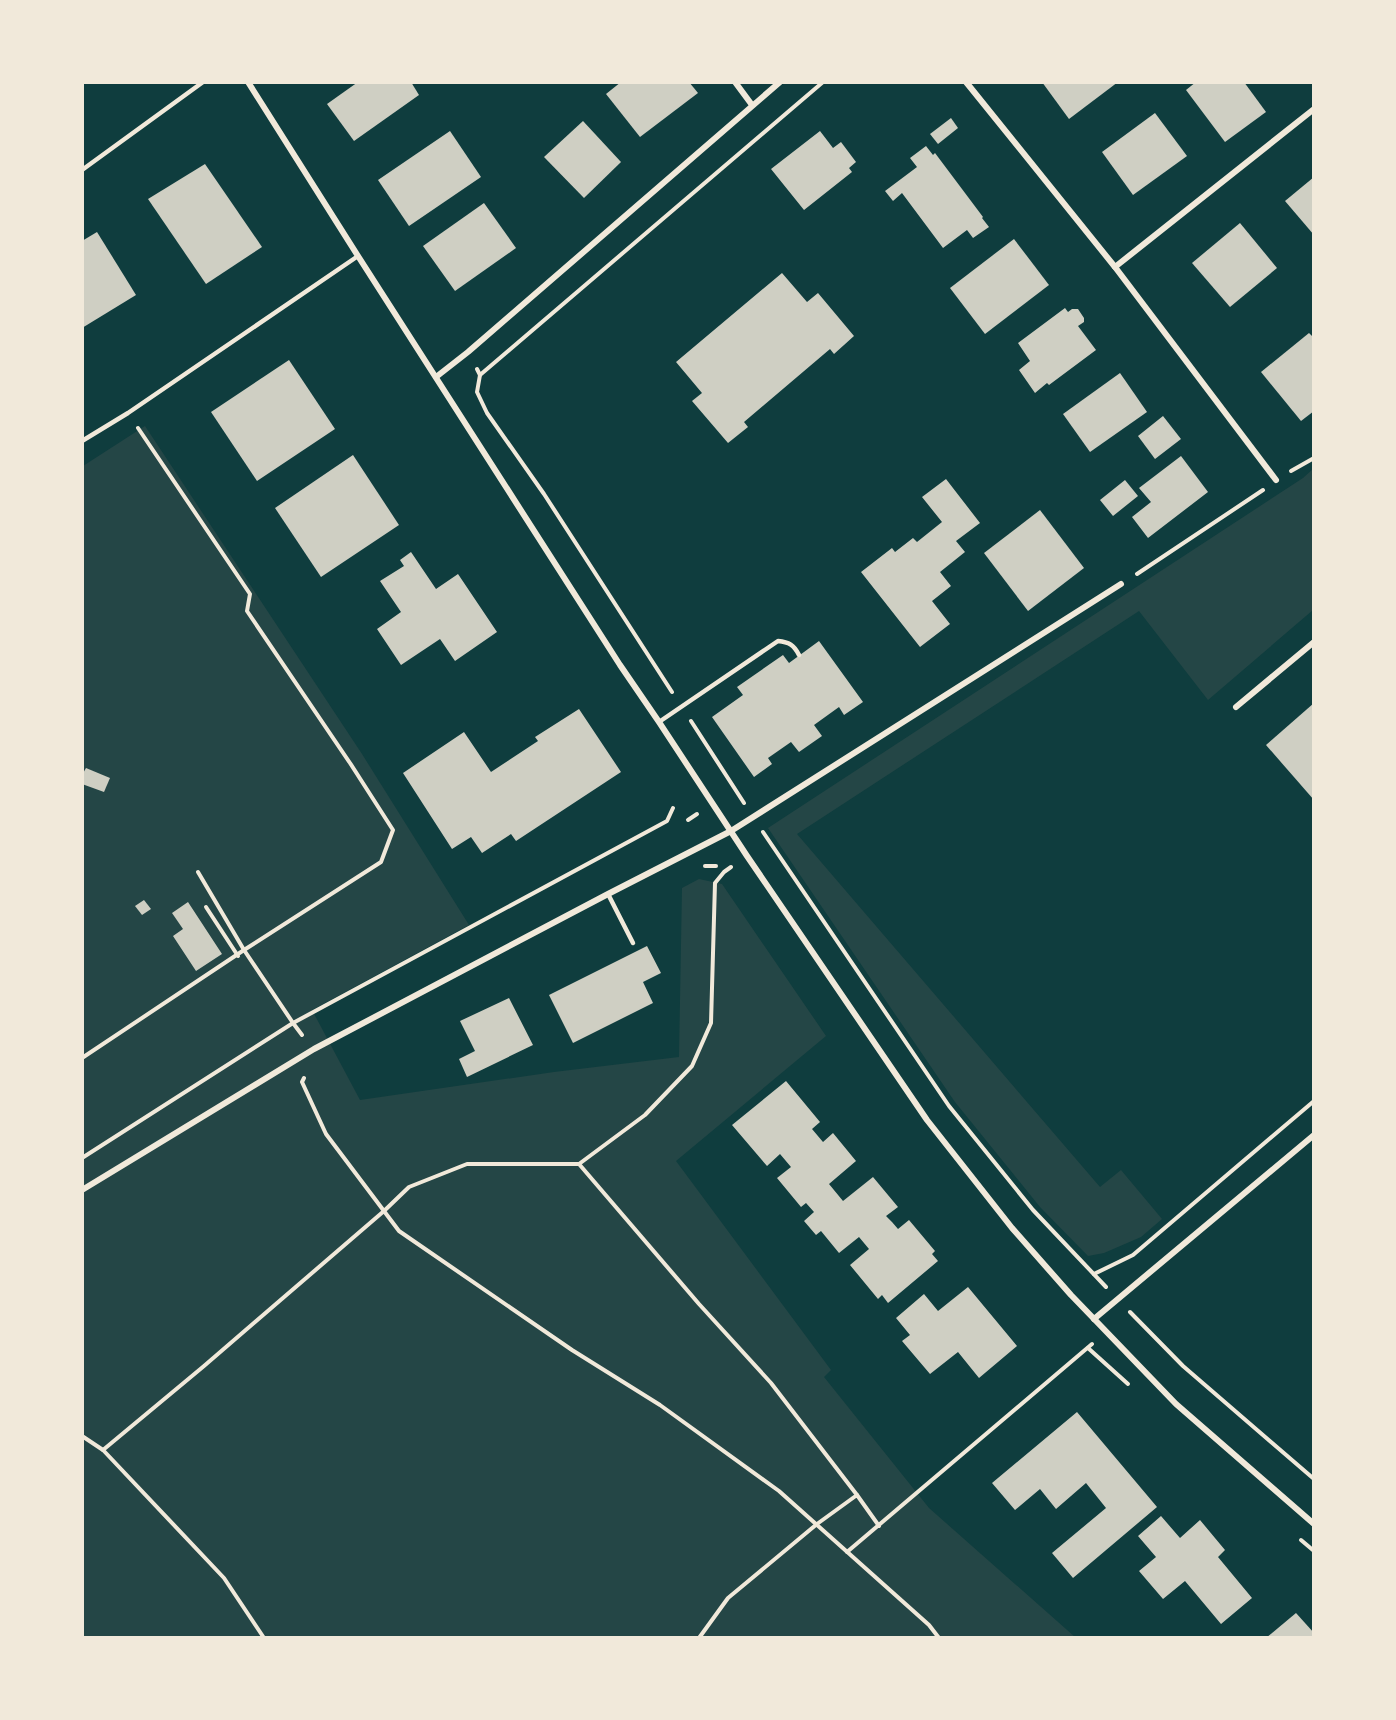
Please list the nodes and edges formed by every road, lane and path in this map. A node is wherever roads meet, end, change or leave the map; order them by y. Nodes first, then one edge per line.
1 (203, 82) edge
2 (248, 82) edge
3 (735, 82) edge
4 (780, 82) edge
5 (824, 82) edge
6 (966, 82) edge
7 (752, 105) junction
8 (1314, 109) edge
9 (82, 170) edge
10 (358, 256) junction
11 (1115, 267) junction
12 (468, 352) junction
13 (480, 375) junction
14 (436, 377) junction
15 (128, 413) junction
16 (82, 441) edge
17 (1313, 459) edge
18 (1276, 480) junction
19 (1121, 584) joint
20 (1314, 642) edge
21 (799, 655) dead end
22 (681, 707) junction
23 (1236, 707) dead end
24 (659, 722) junction
25 (674, 808) dead end
26 (753, 816) junction
27 (730, 831) junction
28 (198, 872) dead end
29 (724, 872) dead end
30 (608, 894) junction
31 (206, 907) dead end
32 (633, 943) dead end
33 (244, 950) junction
34 (238, 956) junction
35 (292, 1023) junction
36 (314, 1049) junction
37 (82, 1058) edge
38 (1314, 1101) edge
39 (1314, 1135) edge
40 (82, 1158) edge
41 (579, 1164) junction
42 (82, 1190) edge
43 (384, 1211) junction
44 (1094, 1274) junction
45 (1118, 1299) junction
46 (1094, 1319) junction
47 (1107, 1332) junction
48 (82, 1436) edge
49 (104, 1450) junction
50 (1314, 1479) edge
51 (857, 1495) junction
52 (817, 1524) junction
53 (1314, 1524) edge
54 (879, 1526) junction
55 (848, 1552) junction
56 (264, 1638) edge
57 (699, 1638) edge
58 (939, 1638) edge

1 - 9 lane
2 - 10 street
3 - 7 street
4 - 7 street
5 - 13 path
6 - 11 street
7 - 12 street
8 - 11 street
10 - 14 street
10 - 15 lane
11 - 18 street
12 - 13 path
12 - 14 street
13 - 22 path
14 - 24 street
15 - 16 lane
15 - 33 path
17 - 18 path
18 - 19 path
19 - 26 street
20 - 23 street
21 - 22 lane
22 - 24 lane
22 - 26 path
24 - 27 street
25 - 35 path
26 - 27 street
26 - 44 path
27 - 30 street
27 - 46 street
28 - 33 path
29 - 41 path
30 - 32 lane
30 - 36 street
31 - 34 path
33 - 34 path
33 - 35 path
34 - 37 path
35 - 36 path
35 - 40 path
36 - 42 street
36 - 43 path
38 - 44 path
39 - 45 street
41 - 43 path
41 - 51 path
43 - 49 path
43 - 52 path
44 - 45 path
45 - 46 street
45 - 50 path
46 - 47 street
47 - 53 street
47 - 54 path
48 - 49 path
49 - 56 path
51 - 52 path
51 - 54 path
52 - 55 path
52 - 57 path
54 - 55 path
55 - 58 path

